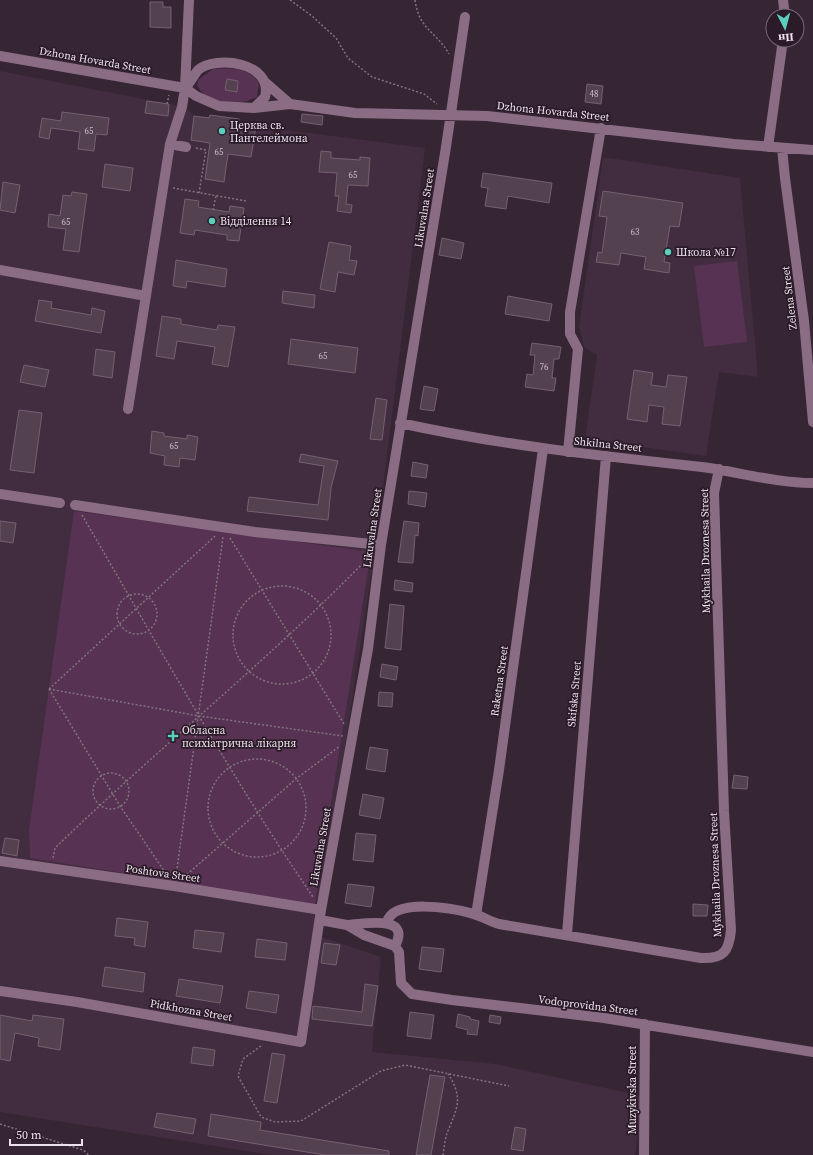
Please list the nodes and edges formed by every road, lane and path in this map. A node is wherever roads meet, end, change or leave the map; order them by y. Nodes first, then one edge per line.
1 (189, 0) edge
2 (290, 0) edge
3 (415, 0) edge
4 (465, 17) dead end
5 (782, 48) edge
6 (0, 56) edge
7 (451, 58) dead end
8 (193, 79) junction
9 (266, 83) junction
10 (185, 88) junction
11 (196, 96) junction
12 (290, 104) junction
13 (254, 108) junction
14 (451, 116) junction
15 (600, 128) junction
16 (170, 144) junction
17 (186, 147) joint
18 (768, 147) junction
19 (782, 148) junction
20 (813, 150) edge
21 (163, 186) junction
22 (199, 193) junction
23 (216, 196) junction
24 (246, 201) dead end
25 (213, 210) dead end
26 (0, 270) edge
27 (146, 296) junction
28 (810, 354) edge
29 (128, 409) dead end
30 (813, 422) edge
31 (400, 423) junction
32 (543, 449) junction
33 (568, 452) junction
34 (606, 456) junction
35 (719, 469) junction
36 (813, 483) edge
37 (0, 494) edge
38 (60, 503) dead end
39 (76, 505) joint
40 (224, 528) junction
41 (381, 545) junction
42 (263, 590) junction
43 (129, 596) junction
44 (148, 597) junction
45 (322, 606) junction
46 (136, 608) junction
47 (120, 624) junction
48 (149, 630) junction
49 (290, 634) junction
50 (249, 672) junction
51 (314, 672) junction
52 (49, 689) junction
53 (199, 716) junction
54 (352, 737) junction
55 (230, 767) junction
56 (102, 776) junction
57 (297, 778) junction
58 (125, 781) junction
59 (112, 792) junction
60 (100, 804) junction
61 (120, 806) junction
62 (258, 812) junction
63 (222, 843) junction
64 (282, 851) junction
65 (0, 861) edge
66 (51, 869) junction
67 (174, 886) junction
68 (313, 897) dead end
69 (321, 915) junction
70 (476, 915) junction
71 (387, 922) junction
72 (348, 926) junction
73 (567, 934) junction
74 (395, 946) junction
75 (0, 991) edge
76 (645, 1024) junction
77 (301, 1042) joint
78 (261, 1046) dead end
79 (813, 1052) edge
80 (448, 1074) junction
81 (509, 1086) dead end
82 (0, 1124) edge
83 (89, 1155) edge
84 (443, 1155) edge
85 (644, 1155) edge

1 - 10 street
2 - 14 path
3 - 7 path
4 - 14 street, Likuvalna Street
5 - 18 street
6 - 10 street, Dzhona Hovarda Street
8 - 9 street
8 - 10 street
8 - 11 street
9 - 12 street
9 - 13 street
10 - 11 street, Dzhona Hovarda Street
10 - 16 street
11 - 13 street, Dzhona Hovarda Street
12 - 13 street, Dzhona Hovarda Street
12 - 14 street, Dzhona Hovarda Street
14 - 15 street, Dzhona Hovarda Street
14 - 31 street, Likuvalna Street
15 - 18 street, Dzhona Hovarda Street
15 - 33 street
16 - 17 street
16 - 21 street
17 - 22 path
18 - 19 street, Dzhona Hovarda Street
19 - 20 street, Dzhona Hovarda Street
19 - 28 street, Zelena Street
21 - 22 path
21 - 27 street
22 - 23 path
23 - 24 path
23 - 25 path
26 - 27 street
27 - 29 street
28 - 30 street, Zelena Street
31 - 32 street, Shkilna Street
31 - 41 street, Likuvalna Street
32 - 33 street, Shkilna Street
32 - 70 street, Raketna Street
33 - 34 street, Shkilna Street
34 - 35 street, Shkilna Street
34 - 73 street, Skifska Street
35 - 36 street, Shkilna Street
35 - 73 street, Mykhaila Droznesa Street
37 - 38 street
39 - 40 street
39 - 43 path
40 - 41 street
40 - 42 path
40 - 44 path
40 - 53 path
41 - 45 path
41 - 54 street, Likuvalna Street
42 - 45 path
42 - 49 path
42 - 50 path
43 - 44 path
43 - 46 path
43 - 47 path
44 - 46 path
44 - 48 path
45 - 49 path
45 - 51 path
46 - 47 path
46 - 48 path
47 - 48 path
47 - 52 path
48 - 53 path
49 - 50 path
49 - 51 path
50 - 51 path
50 - 53 path
51 - 54 path
52 - 53 path
52 - 56 path
53 - 54 path
53 - 55 path
53 - 58 path
53 - 67 path
54 - 57 path
54 - 69 street, Likuvalna Street
55 - 57 path
55 - 62 path
55 - 63 path
56 - 58 path
56 - 59 path
56 - 60 path
57 - 62 path
57 - 64 path
58 - 59 path
58 - 61 path
59 - 60 path
59 - 61 path
60 - 61 path
60 - 66 path
61 - 67 path
62 - 63 path
62 - 64 path
63 - 64 path
63 - 67 path
64 - 68 path
65 - 66 street, Poshtova Street
66 - 67 street, Poshtova Street
67 - 69 street, Poshtova Street
69 - 72 street
69 - 77 street, Likuvalna Street
70 - 71 street, Mykhaila Droznesa Street
70 - 73 street, Mykhaila Droznesa Street
71 - 72 street
71 - 74 street, Vodoprovidna Street
72 - 74 street
74 - 76 street, Vodoprovidna Street
75 - 77 street, Pidkhozna Street
76 - 79 street, Vodoprovidna Street
76 - 85 street, Muzykivska Street
78 - 80 path
80 - 81 path
80 - 84 path
82 - 83 path

